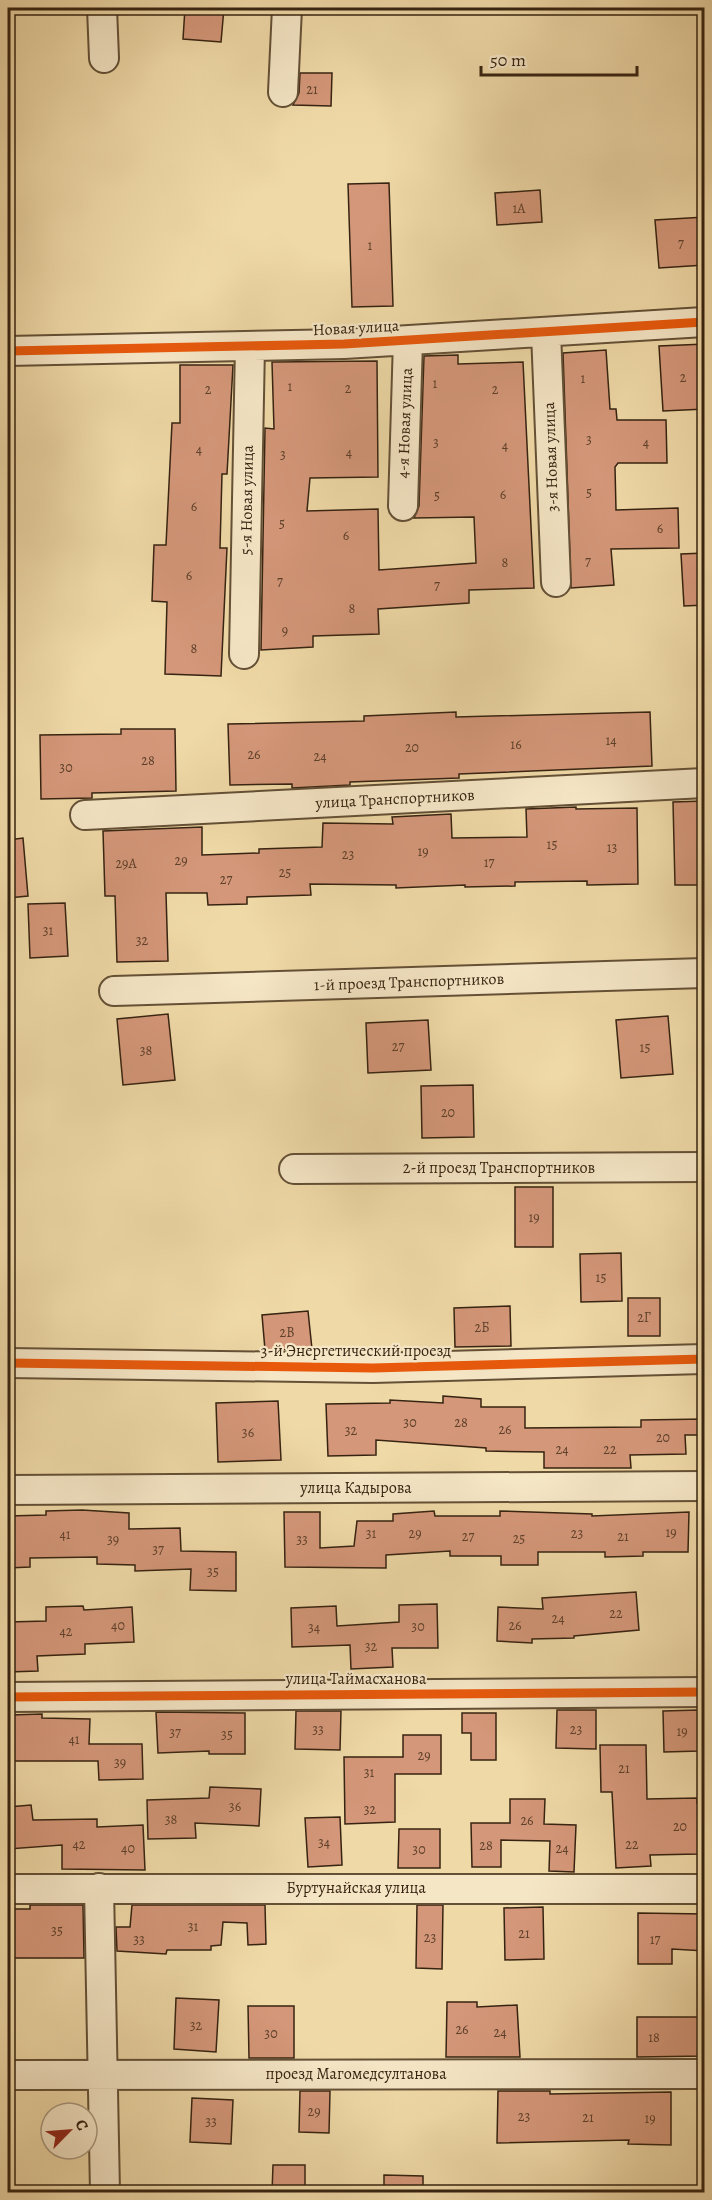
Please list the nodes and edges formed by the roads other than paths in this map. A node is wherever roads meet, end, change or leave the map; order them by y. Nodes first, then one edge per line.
1 (102, 8) edge
2 (287, 8) edge
3 (104, 58) dead end
4 (283, 92) dead end
5 (705, 322) edge
6 (546, 332) junction
7 (408, 340) junction
8 (250, 346) junction
9 (8, 351) edge
10 (403, 506) dead end
11 (556, 582) dead end
12 (244, 654) dead end
13 (705, 783) edge
14 (85, 815) dead end
15 (705, 973) edge
16 (114, 991) dead end
17 (705, 1167) edge
18 (294, 1169) dead end
19 (705, 1359) edge
20 (8, 1363) edge
21 (705, 1486) edge
22 (8, 1490) edge
23 (705, 1692) edge
24 (8, 1697) edge
25 (99, 1888) junction
26 (8, 1889) edge
27 (705, 1889) edge
28 (104, 2073) junction
29 (705, 2074) edge
30 (8, 2075) edge
31 (105, 2193) edge

1 - 3 street
2 - 4 street
5 - 6 street, Новая улица
6 - 7 street, Новая улица
6 - 11 street, 3-я Новая улица
7 - 8 street, Новая улица
7 - 10 street, 4-я Новая улица
8 - 9 street, Новая улица
8 - 12 street, 5-я Новая улица
13 - 14 street, улица Транспортников
15 - 16 street, 1-й проезд Транспортников
17 - 18 street, 2-й проезд Транспортников
19 - 20 street, 3-й Энергетический проезд
21 - 22 street, улица Кадырова
23 - 24 street, улица Таймасханова
25 - 26 street, Буртунайская улица
25 - 27 street, Буртунайская улица
25 - 28 street
28 - 29 street, проезд Магомедсултанова
28 - 30 street, проезд Магомедсултанова
28 - 31 street

